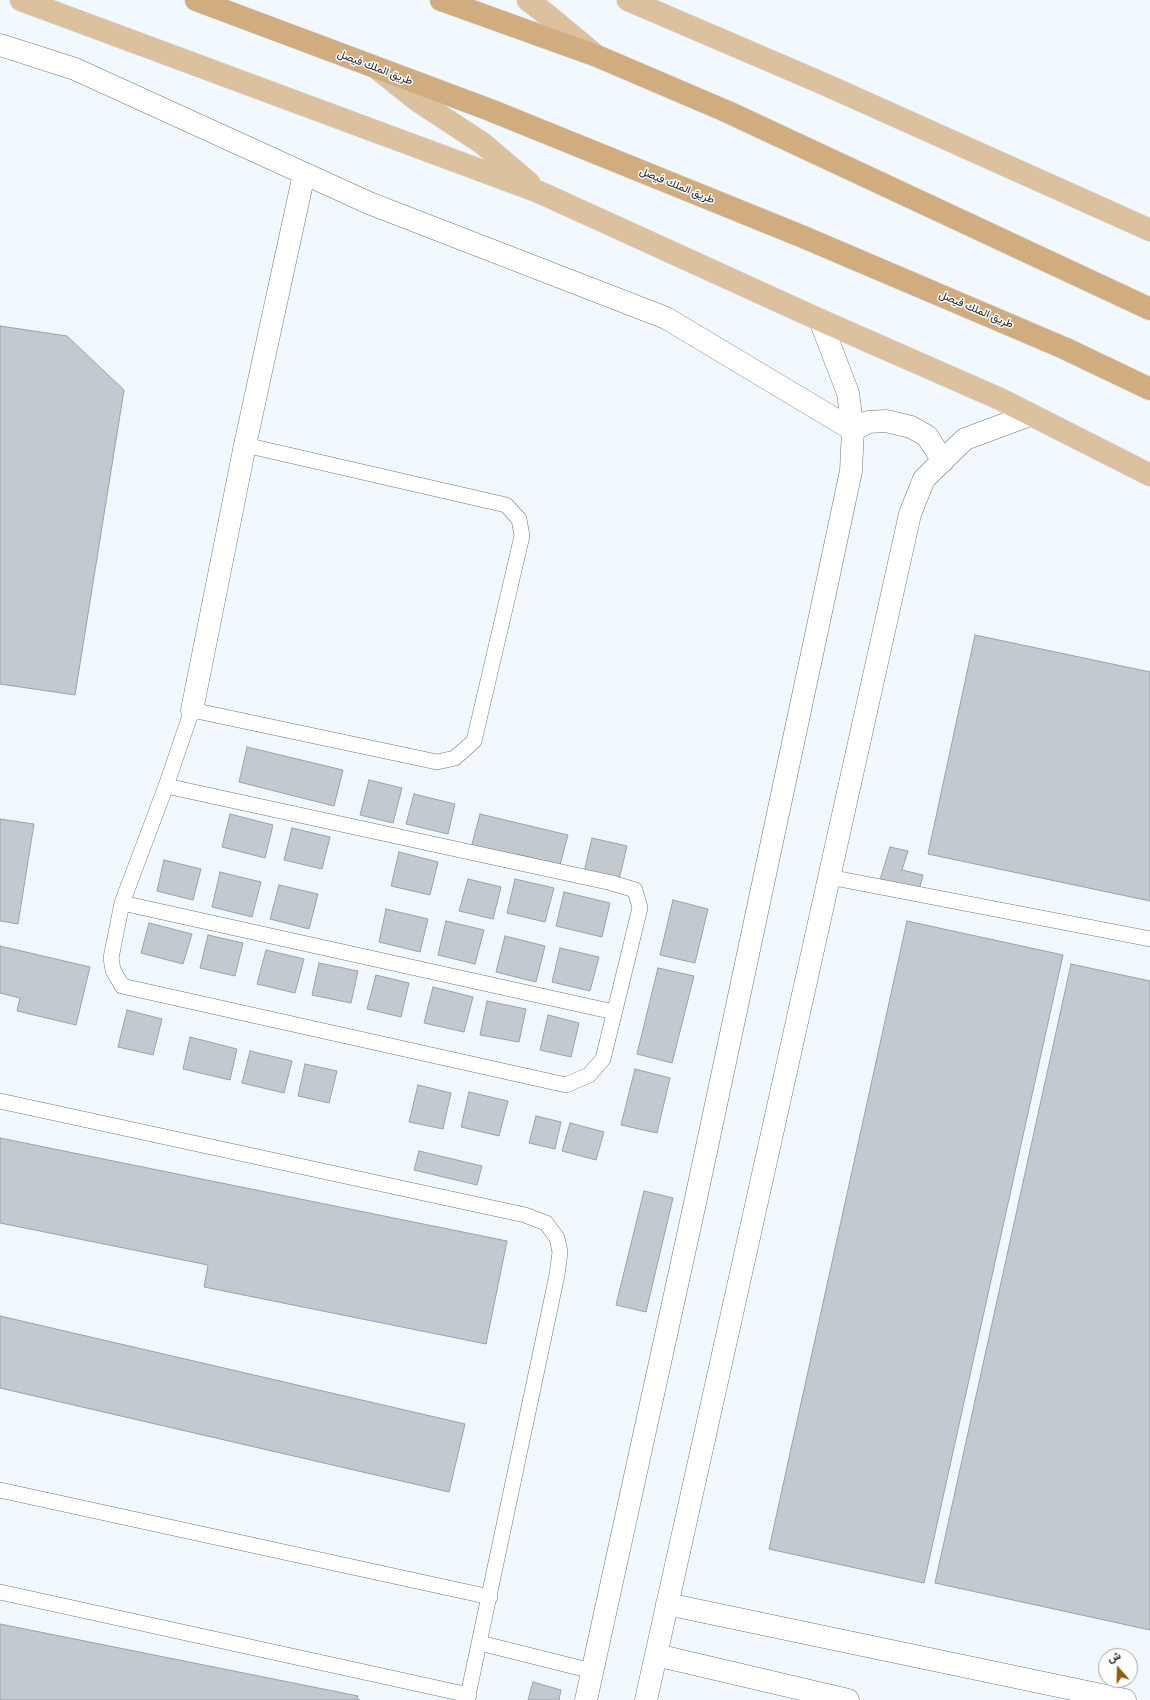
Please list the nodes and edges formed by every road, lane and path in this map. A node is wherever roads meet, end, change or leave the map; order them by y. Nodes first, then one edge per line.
1 (21, 0) edge
2 (196, 0) edge
3 (441, 0) edge
4 (528, 0) edge
5 (628, 0) edge
6 (0, 45) edge
7 (597, 56) junction
8 (378, 69) junction
9 (304, 174) junction
10 (539, 192) junction
11 (1150, 230) edge
12 (1150, 309) edge
13 (820, 320) junction
14 (1150, 389) edge
15 (1030, 414) junction
16 (853, 430) junction
17 (245, 445) junction
18 (942, 461) junction
19 (1150, 475) edge
20 (192, 710) junction
21 (166, 786) junction
22 (829, 877) junction
23 (122, 903) junction
24 (1150, 939) edge
25 (614, 1012) junction
26 (0, 1101) edge
27 (0, 1490) edge
28 (0, 1592) edge
29 (490, 1597) junction
30 (667, 1604) junction
31 (480, 1643) junction
32 (656, 1655) junction
33 (592, 1671) junction
34 (468, 1697) edge
35 (586, 1700) edge
36 (646, 1700) edge
37 (848, 1700) edge
38 (1125, 1700) edge

1 - 10 main road
2 - 8 highway, طريق الملك فيصل
3 - 7 highway
4 - 7 main road
5 - 11 main road
6 - 9 street
7 - 12 highway
8 - 10 main road
8 - 14 highway, طريق الملك فيصل
9 - 16 street
9 - 17 street
10 - 13 main road
13 - 15 main road
13 - 16 street
15 - 18 street
15 - 19 main road
16 - 18 street
16 - 33 street
17 - 20 street
17 - 20 lane
18 - 22 street
20 - 21 lane
21 - 23 lane
21 - 25 lane
22 - 24 lane
22 - 30 street
23 - 25 lane
23 - 25 lane
26 - 29 lane
27 - 29 lane
28 - 34 lane
29 - 31 lane
30 - 32 street
30 - 38 street
31 - 33 lane
31 - 34 lane
32 - 36 street
32 - 37 street
33 - 35 street

